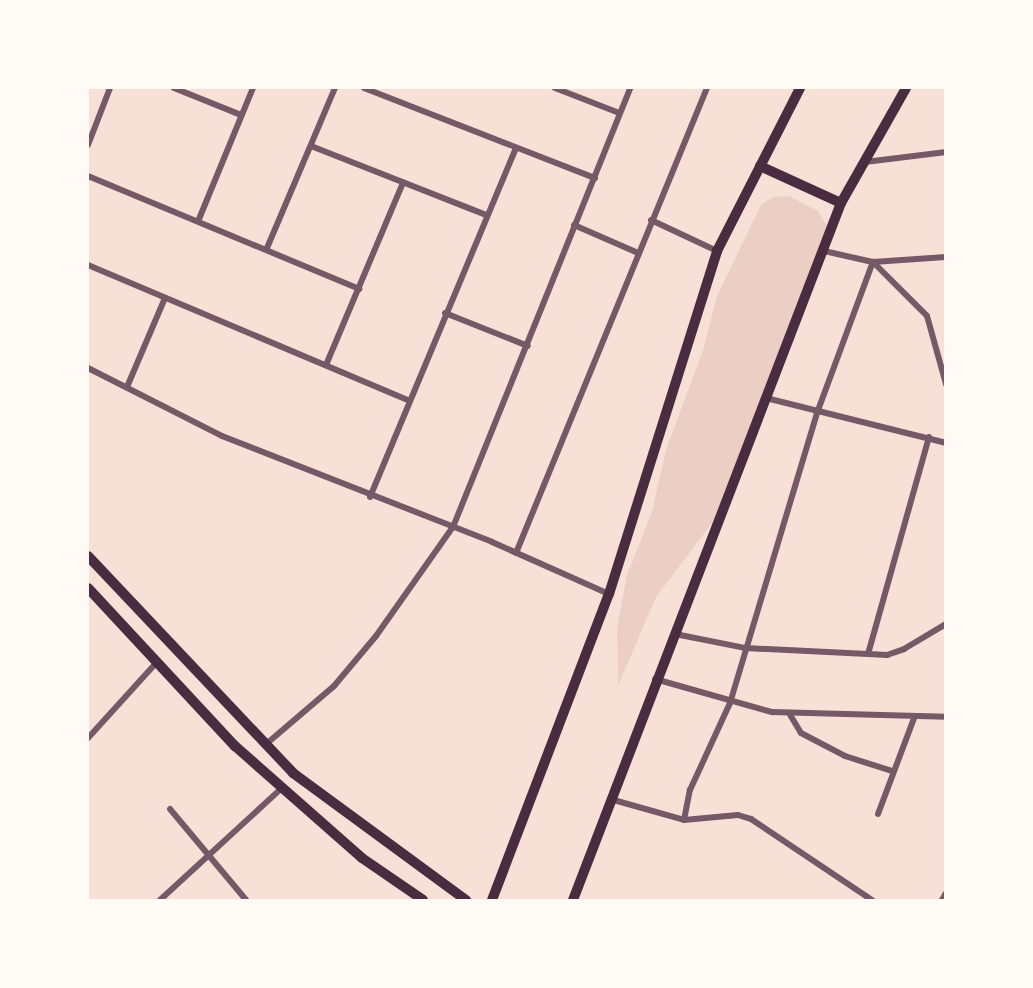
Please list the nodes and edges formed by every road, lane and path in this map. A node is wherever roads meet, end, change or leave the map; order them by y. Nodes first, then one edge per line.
1 (110, 88) edge
2 (174, 88) edge
3 (253, 88) edge
4 (335, 88) edge
5 (364, 88) edge
6 (555, 88) edge
7 (630, 88) edge
8 (707, 88) edge
9 (800, 88) edge
10 (906, 88) edge
11 (619, 113) junction
12 (241, 115) junction
13 (88, 145) edge
14 (311, 146) junction
15 (516, 148) junction
16 (946, 152) edge
17 (865, 162) junction
18 (760, 166) junction
19 (88, 176) edge
20 (595, 178) junction
21 (403, 183) junction
22 (841, 203) junction
23 (486, 215) junction
24 (199, 219) junction
25 (651, 220) junction
26 (574, 225) junction
27 (267, 248) junction
28 (717, 251) junction
29 (824, 251) junction
30 (638, 253) junction
31 (946, 257) edge
32 (873, 262) junction
33 (88, 265) edge
34 (359, 289) junction
35 (166, 298) junction
36 (444, 313) junction
37 (528, 346) junction
38 (326, 365) junction
39 (88, 368) edge
40 (946, 384) edge
41 (127, 387) junction
42 (766, 398) junction
43 (408, 400) junction
44 (817, 413) junction
45 (929, 437) junction
46 (946, 443) edge
47 (370, 497) junction
48 (453, 527) junction
49 (516, 554) junction
50 (88, 556) edge
51 (88, 588) edge
52 (609, 594) junction
53 (946, 624) edge
54 (673, 633) junction
55 (745, 648) junction
56 (868, 654) junction
57 (158, 662) junction
58 (655, 679) junction
59 (730, 703) junction
60 (789, 713) junction
61 (946, 717) edge
62 (914, 718) junction
63 (88, 738) edge
64 (265, 745) junction
65 (892, 771) junction
66 (282, 788) junction
67 (610, 799) junction
68 (170, 809) dead end
69 (878, 814) dead end
70 (684, 820) junction
71 (210, 854) junction
72 (946, 893) edge
73 (160, 901) edge
74 (246, 901) edge
75 (423, 901) edge
76 (466, 901) edge
77 (492, 901) edge
78 (573, 901) edge
79 (872, 901) edge
80 (942, 901) edge

1 - 13 street
2 - 12 street
3 - 12 street
4 - 14 street
5 - 15 street
6 - 11 street
7 - 11 street
8 - 25 street
9 - 18 main road
10 - 17 main road
11 - 20 street
12 - 24 street
14 - 21 street
14 - 27 street
15 - 20 street
15 - 23 street
16 - 17 street
17 - 22 main road
18 - 22 main road
18 - 28 main road
19 - 24 street
20 - 26 street
21 - 23 street
21 - 34 street
22 - 29 main road
23 - 36 street
24 - 27 street
25 - 28 street
25 - 30 street
26 - 30 street
26 - 37 street
27 - 34 street
28 - 52 main road
29 - 32 street
29 - 42 main road
30 - 49 street
31 - 32 street
32 - 40 street
32 - 44 street
33 - 35 street
34 - 38 street
35 - 38 street
35 - 41 street
36 - 37 street
36 - 43 street
37 - 48 street
38 - 43 street
39 - 41 street
41 - 47 street
42 - 44 street
42 - 54 main road
43 - 47 street
44 - 45 street
44 - 55 street
45 - 46 street
45 - 56 street
47 - 48 street
48 - 49 street
48 - 64 street
49 - 52 street
50 - 64 main road
51 - 57 main road
52 - 77 main road
53 - 56 street
54 - 55 street
54 - 58 main road
55 - 56 street
55 - 59 street
57 - 63 street
57 - 66 main road
58 - 59 street
58 - 67 main road
59 - 60 street
59 - 70 street
60 - 62 street
60 - 65 street
61 - 62 street
62 - 65 street
64 - 76 main road
65 - 69 street
66 - 71 street
66 - 75 main road
67 - 70 street
67 - 78 main road
68 - 71 street
70 - 79 street
71 - 73 street
71 - 74 street
72 - 80 street

